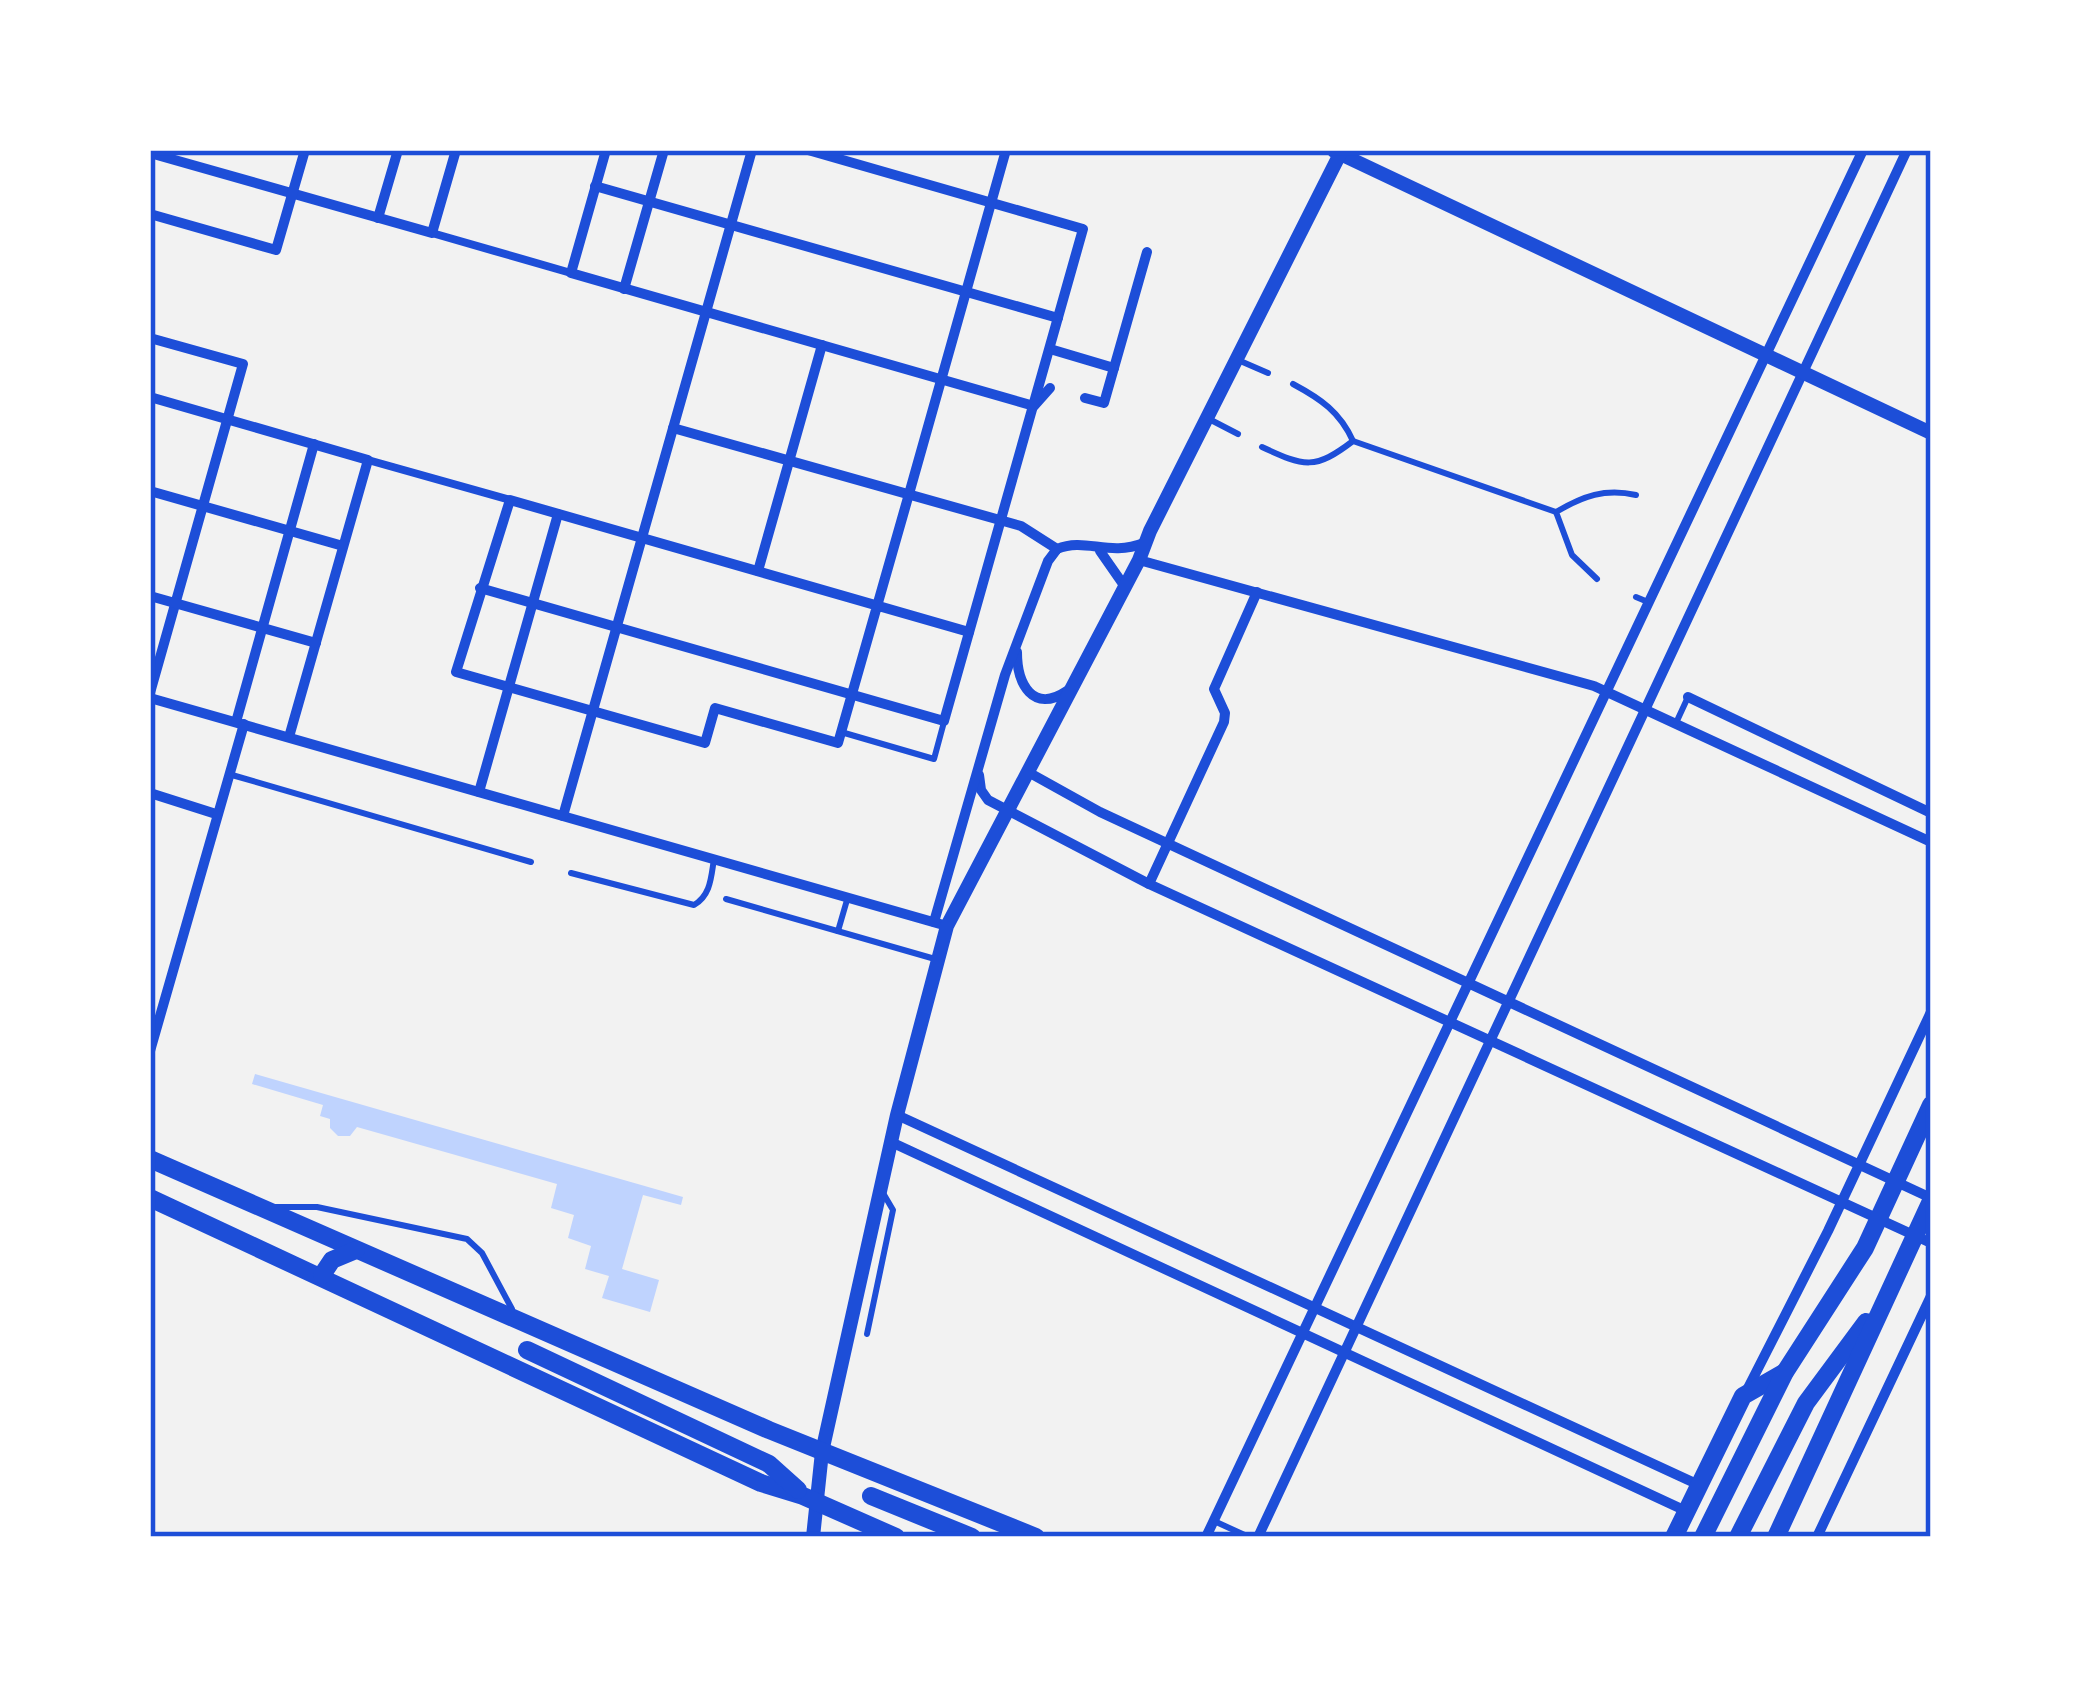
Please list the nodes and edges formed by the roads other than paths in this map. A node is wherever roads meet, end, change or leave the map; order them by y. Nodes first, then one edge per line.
1 (305, 150) edge
2 (398, 150) edge
3 (456, 150) edge
4 (606, 150) edge
5 (664, 150) edge
6 (752, 150) edge
7 (808, 150) edge
8 (1006, 150) edge
9 (1863, 150) edge
10 (1907, 150) edge
11 (1338, 151) edge
12 (150, 153) edge
13 (596, 186) junction
14 (293, 194) junction
15 (649, 201) junction
16 (991, 202) junction
17 (150, 214) edge
18 (378, 218) junction
19 (731, 225) junction
20 (432, 233) junction
21 (1147, 252) dead end
22 (571, 273) junction
23 (624, 289) junction
24 (966, 292) junction
25 (706, 312) junction
26 (1058, 318) junction
27 (150, 338) edge
28 (822, 345) junction
29 (1050, 350) junction
30 (1760, 353) junction
31 (1237, 360) junction
32 (1114, 368) junction
33 (1268, 373) dead end
34 (1804, 373) junction
35 (941, 379) junction
36 (1293, 385) dead end
37 (1049, 388) dead end
38 (150, 398) edge
39 (1085, 398) dead end
40 (1034, 406) junction
41 (1207, 418) junction
42 (228, 420) junction
43 (673, 428) junction
44 (1238, 434) dead end
45 (1931, 434) edge
46 (1353, 441) junction
47 (314, 445) junction
48 (1262, 447) dead end
49 (368, 460) junction
50 (789, 461) junction
51 (150, 491) edge
52 (908, 494) junction
53 (1636, 495) dead end
54 (510, 500) junction
55 (203, 506) junction
56 (1556, 512) junction
57 (1675, 512) dead end
58 (558, 514) junction
59 (1687, 519) junction
60 (1001, 520) junction
61 (290, 531) junction
62 (642, 538) junction
63 (1144, 543) junction
64 (344, 546) junction
65 (1057, 549) junction
66 (1098, 549) junction
67 (1139, 560) junction
68 (758, 572) junction
69 (1597, 579) dead end
70 (1123, 584) junction
71 (480, 588) junction
72 (1257, 592) junction
73 (150, 596) edge
74 (175, 603) junction
75 (533, 603) junction
76 (877, 605) junction
77 (617, 627) junction
78 (262, 628) junction
79 (970, 632) junction
80 (316, 643) junction
81 (1017, 649) junction
82 (509, 688) junction
83 (1067, 691) junction
84 (1606, 692) junction
85 (852, 694) junction
86 (150, 695) edge
87 (1688, 697) joint
88 (1646, 709) junction
89 (593, 712) junction
90 (944, 721) junction
91 (240, 723) junction
92 (1676, 723) junction
93 (289, 737) junction
94 (839, 738) junction
95 (1028, 772) junction
96 (229, 774) junction
97 (979, 775) junction
98 (479, 792) junction
99 (150, 794) edge
100 (1008, 812) junction
101 (1931, 813) edge
102 (216, 814) junction
103 (563, 816) junction
104 (1931, 842) edge
105 (1167, 843) junction
106 (714, 859) junction
107 (531, 862) dead end
108 (571, 873) dead end
109 (1149, 884) junction
110 (848, 897) junction
111 (727, 899) dead end
112 (940, 924) junction
113 (838, 931) junction
114 (938, 960) junction
115 (1470, 982) junction
116 (1509, 1000) junction
117 (1931, 1012) edge
118 (1451, 1021) junction
119 (1491, 1039) junction
120 (150, 1051) edge
121 (1931, 1106) edge
122 (897, 1115) junction
123 (891, 1142) junction
124 (150, 1159) edge
125 (1859, 1165) junction
126 (1895, 1182) junction
127 (880, 1189) junction
128 (150, 1198) edge
129 (1931, 1200) edge
130 (1842, 1202) junction
131 (261, 1208) junction
132 (1878, 1218) junction
133 (1923, 1239) edge
134 (356, 1250) junction
135 (322, 1275) junction
136 (1887, 1294) junction
137 (1931, 1296) edge
138 (1315, 1308) junction
139 (517, 1318) junction
140 (1356, 1326) junction
141 (1303, 1333) junction
142 (867, 1334) dead end
143 (526, 1350) dead end
144 (1344, 1352) junction
145 (1785, 1372) junction
146 (1743, 1396) junction
147 (822, 1452) junction
148 (1699, 1485) junction
149 (871, 1496) dead end
150 (811, 1500) junction
151 (1686, 1511) junction
152 (1214, 1521) junction
153 (893, 1536) edge
154 (813, 1537) edge
155 (972, 1537) edge
156 (1036, 1537) edge
157 (1206, 1537) edge
158 (1253, 1537) edge
159 (1674, 1537) edge
160 (1703, 1537) edge
161 (1738, 1537) edge
162 (1776, 1537) edge
163 (1817, 1537) edge

1 - 14 street
2 - 18 street
3 - 20 street
4 - 13 street
5 - 15 street
6 - 19 street
7 - 16 street
8 - 16 street
9 - 30 street
10 - 34 street
11 - 30 street
11 - 31 street
12 - 14 street
13 - 15 street
13 - 22 street
14 - 17 street
14 - 18 street
15 - 19 street
15 - 23 street
16 - 24 street
16 - 26 street
18 - 20 street
19 - 24 street
19 - 25 street
20 - 22 street
21 - 32 street
22 - 23 street
23 - 25 street
24 - 26 street
24 - 35 street
25 - 28 street
25 - 43 street
26 - 29 street
27 - 42 street
28 - 35 street
28 - 50 street
29 - 32 street
29 - 40 street
30 - 34 street
30 - 59 street
31 - 33 lane
31 - 41 street
32 - 39 street
34 - 45 street
34 - 88 street
35 - 40 street
35 - 52 street
36 - 46 lane
37 - 40 street
38 - 42 street
40 - 60 street
41 - 44 lane
41 - 63 street
42 - 47 street
42 - 55 street
43 - 50 street
43 - 62 street
46 - 48 lane
46 - 56 lane
47 - 49 street
47 - 61 street
49 - 54 street
49 - 64 street
50 - 52 street
50 - 68 street
51 - 55 street
52 - 60 street
52 - 76 street
53 - 56 lane
54 - 58 street
54 - 71 street
55 - 61 street
55 - 74 street
56 - 69 lane
57 - 59 lane
58 - 62 street
58 - 75 street
59 - 84 street
60 - 65 street
60 - 79 street
61 - 64 street
61 - 78 street
62 - 68 street
62 - 77 street
63 - 66 street
63 - 67 street
64 - 80 street
65 - 66 street
65 - 81 street
66 - 70 street
67 - 70 street
67 - 72 street
68 - 76 street
70 - 83 street
71 - 75 street
71 - 82 street
72 - 84 street
72 - 105 street
73 - 74 street
74 - 78 street
74 - 86 street
75 - 77 street
75 - 82 street
76 - 79 street
76 - 85 street
77 - 85 street
77 - 89 street
78 - 80 street
78 - 91 street
79 - 90 street
80 - 93 street
81 - 83 street
81 - 97 street
82 - 89 street
82 - 98 street
83 - 95 street
84 - 88 street
84 - 115 street
85 - 90 street
85 - 94 street
86 - 91 street
87 - 92 lane
87 - 101 street
88 - 92 street
88 - 116 street
89 - 94 street
89 - 103 street
90 - 94 lane
91 - 93 street
91 - 96 street
92 - 104 street
93 - 98 street
95 - 100 street
95 - 105 street
96 - 102 street
96 - 107 lane
97 - 100 street
97 - 112 street
98 - 103 street
99 - 102 street
100 - 109 street
100 - 112 street
102 - 120 street
103 - 106 street
105 - 109 street
105 - 115 street
106 - 108 lane
106 - 110 street
109 - 118 street
110 - 112 street
110 - 113 lane
111 - 113 lane
112 - 114 street
113 - 114 lane
114 - 122 street
115 - 116 street
115 - 118 street
116 - 119 street
116 - 125 street
117 - 125 street
118 - 119 street
118 - 138 street
119 - 130 street
119 - 140 street
121 - 126 main road
122 - 123 street
122 - 138 street
123 - 127 street
123 - 141 street
124 - 131 main road
125 - 126 street
125 - 130 street
126 - 129 street
126 - 132 main road
127 - 142 lane
127 - 147 street
128 - 135 main road
129 - 133 main road
130 - 132 street
130 - 146 street
131 - 134 main road
131 - 139 lane
132 - 133 street
132 - 145 main road
133 - 136 main road
134 - 135 main road
134 - 139 main road
135 - 150 main road
136 - 161 main road
136 - 162 main road
137 - 163 street
138 - 140 street
138 - 141 street
139 - 147 main road
140 - 144 street
140 - 148 street
141 - 144 street
141 - 152 street
143 - 150 main road
144 - 151 street
144 - 158 street
145 - 146 main road
145 - 160 main road
146 - 148 main road
147 - 150 street
147 - 156 main road
148 - 151 main road
149 - 155 main road
150 - 153 main road
150 - 154 street
151 - 159 main road
152 - 157 street
152 - 158 lane

